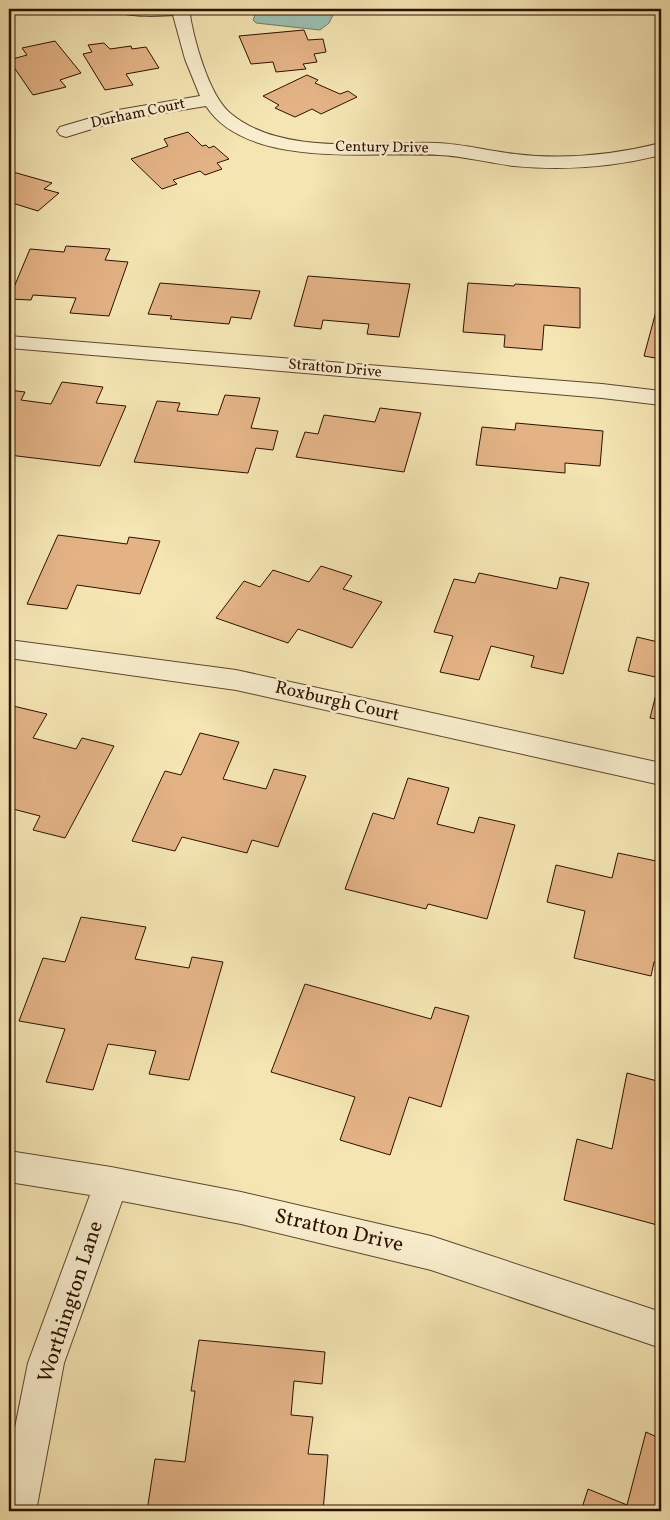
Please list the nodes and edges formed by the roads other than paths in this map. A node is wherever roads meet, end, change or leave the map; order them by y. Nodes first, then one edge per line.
1 (127, 9) edge
2 (180, 9) edge
3 (210, 100) junction
4 (66, 131) dead end
5 (661, 149) edge
6 (9, 342) edge
7 (661, 398) edge
8 (9, 649) edge
9 (661, 774) edge
10 (9, 1168) edge
11 (111, 1183) junction
12 (661, 1330) edge
13 (17, 1511) edge

1 - 2 street
2 - 3 street, Century Drive
3 - 4 street, Durham Court
3 - 5 street, Century Drive
6 - 7 street, Stratton Drive
8 - 9 street, Roxburgh Court
10 - 11 street, Stratton Drive
11 - 12 street, Stratton Drive
11 - 13 street, Worthington Lane

